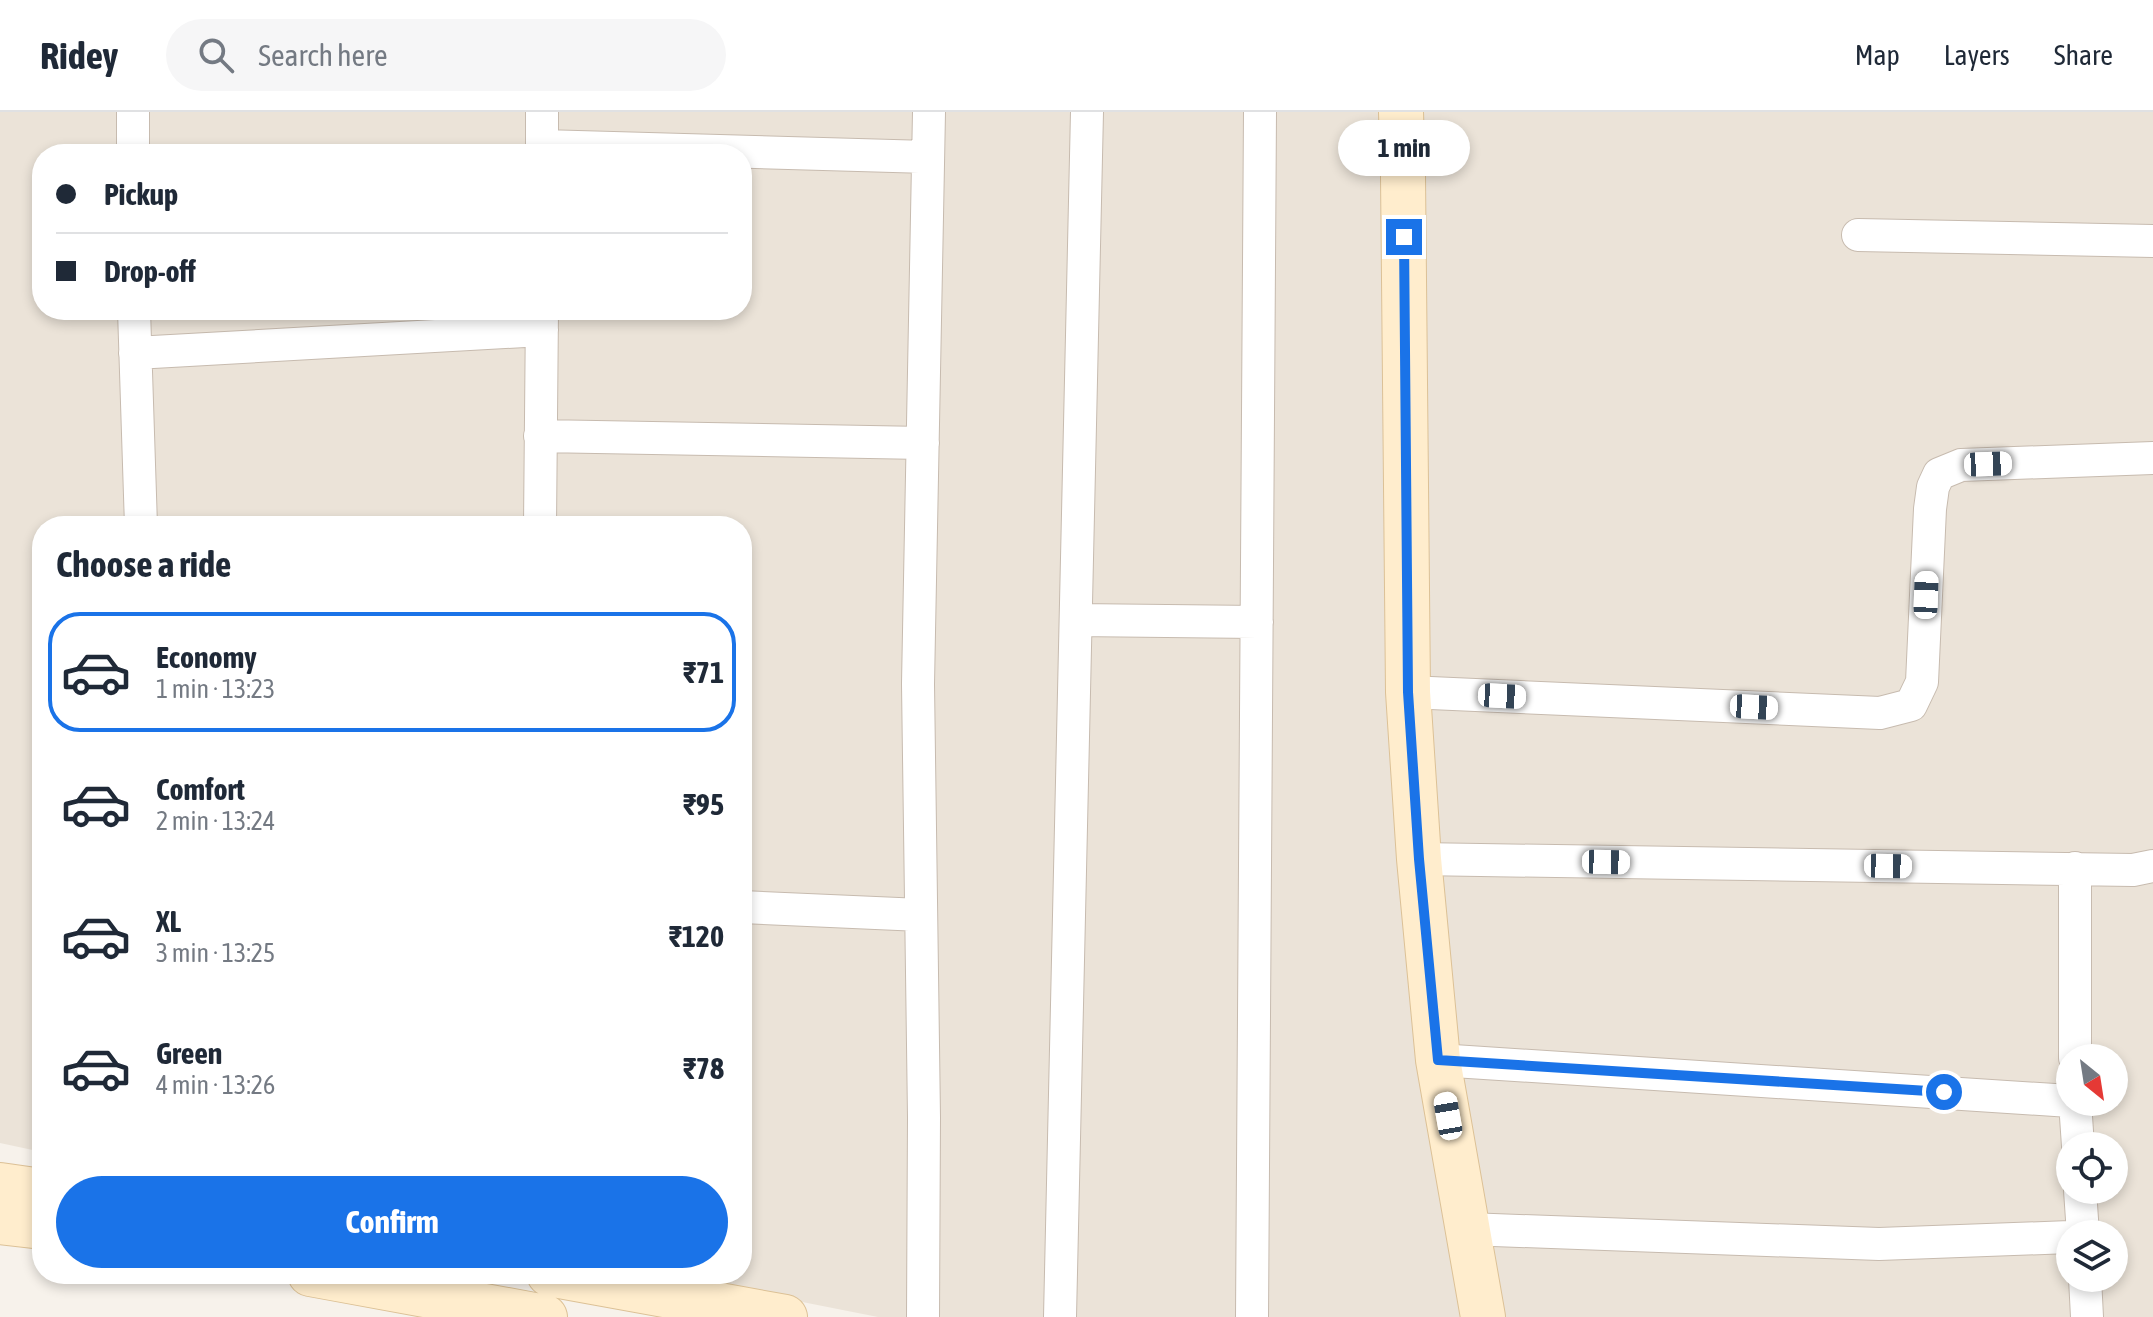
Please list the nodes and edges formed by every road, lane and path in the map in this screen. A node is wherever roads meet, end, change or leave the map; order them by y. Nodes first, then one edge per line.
1 (133, 112) edge
2 (542, 112) edge
3 (929, 112) edge
4 (1087, 112) edge
5 (1260, 112) edge
6 (1401, 112) edge
7 (133, 144) edge
8 (542, 144) edge
9 (752, 154) edge
10 (928, 157) junction
11 (1858, 235) dead end
12 (2153, 241) edge
13 (134, 320) edge
14 (542, 320) edge
15 (135, 353) junction
16 (540, 436) junction
17 (923, 443) junction
18 (2153, 458) edge
19 (141, 516) edge
20 (540, 516) edge
21 (1076, 620) junction
22 (1257, 622) junction
23 (1408, 692) junction
24 (1419, 859) junction
25 (2153, 866) edge
26 (2075, 868) junction
27 (752, 907) edge
28 (921, 915) junction
29 (2075, 1044) edge
30 (1438, 1060) junction
31 (2056, 1100) edge
32 (0, 1185) edge
33 (32, 1190) edge
34 (0, 1222) edge
35 (32, 1226) edge
36 (1467, 1229) junction
37 (2056, 1238) edge
38 (365, 1284) edge
39 (604, 1284) edge
40 (2086, 1292) edge
41 (545, 1317) edge
42 (785, 1317) edge
43 (923, 1317) edge
44 (1060, 1317) edge
45 (1252, 1317) edge
46 (1483, 1317) edge
47 (2087, 1317) edge

1 - 7 street
2 - 8 street
3 - 10 street
4 - 21 street
5 - 22 street
6 - 23 street
9 - 10 street
10 - 17 street
11 - 12 street
13 - 15 street
14 - 15 street
14 - 16 street
15 - 19 street
16 - 17 street
16 - 20 street
17 - 28 street
18 - 23 street
21 - 22 street
21 - 44 street
22 - 45 street
23 - 24 street
24 - 26 street
24 - 30 street
25 - 26 street
26 - 29 street
27 - 28 street
28 - 43 street
30 - 31 street
30 - 36 street
32 - 33 street
34 - 35 street
36 - 37 street
36 - 46 street
38 - 41 street
39 - 42 street
40 - 47 street

